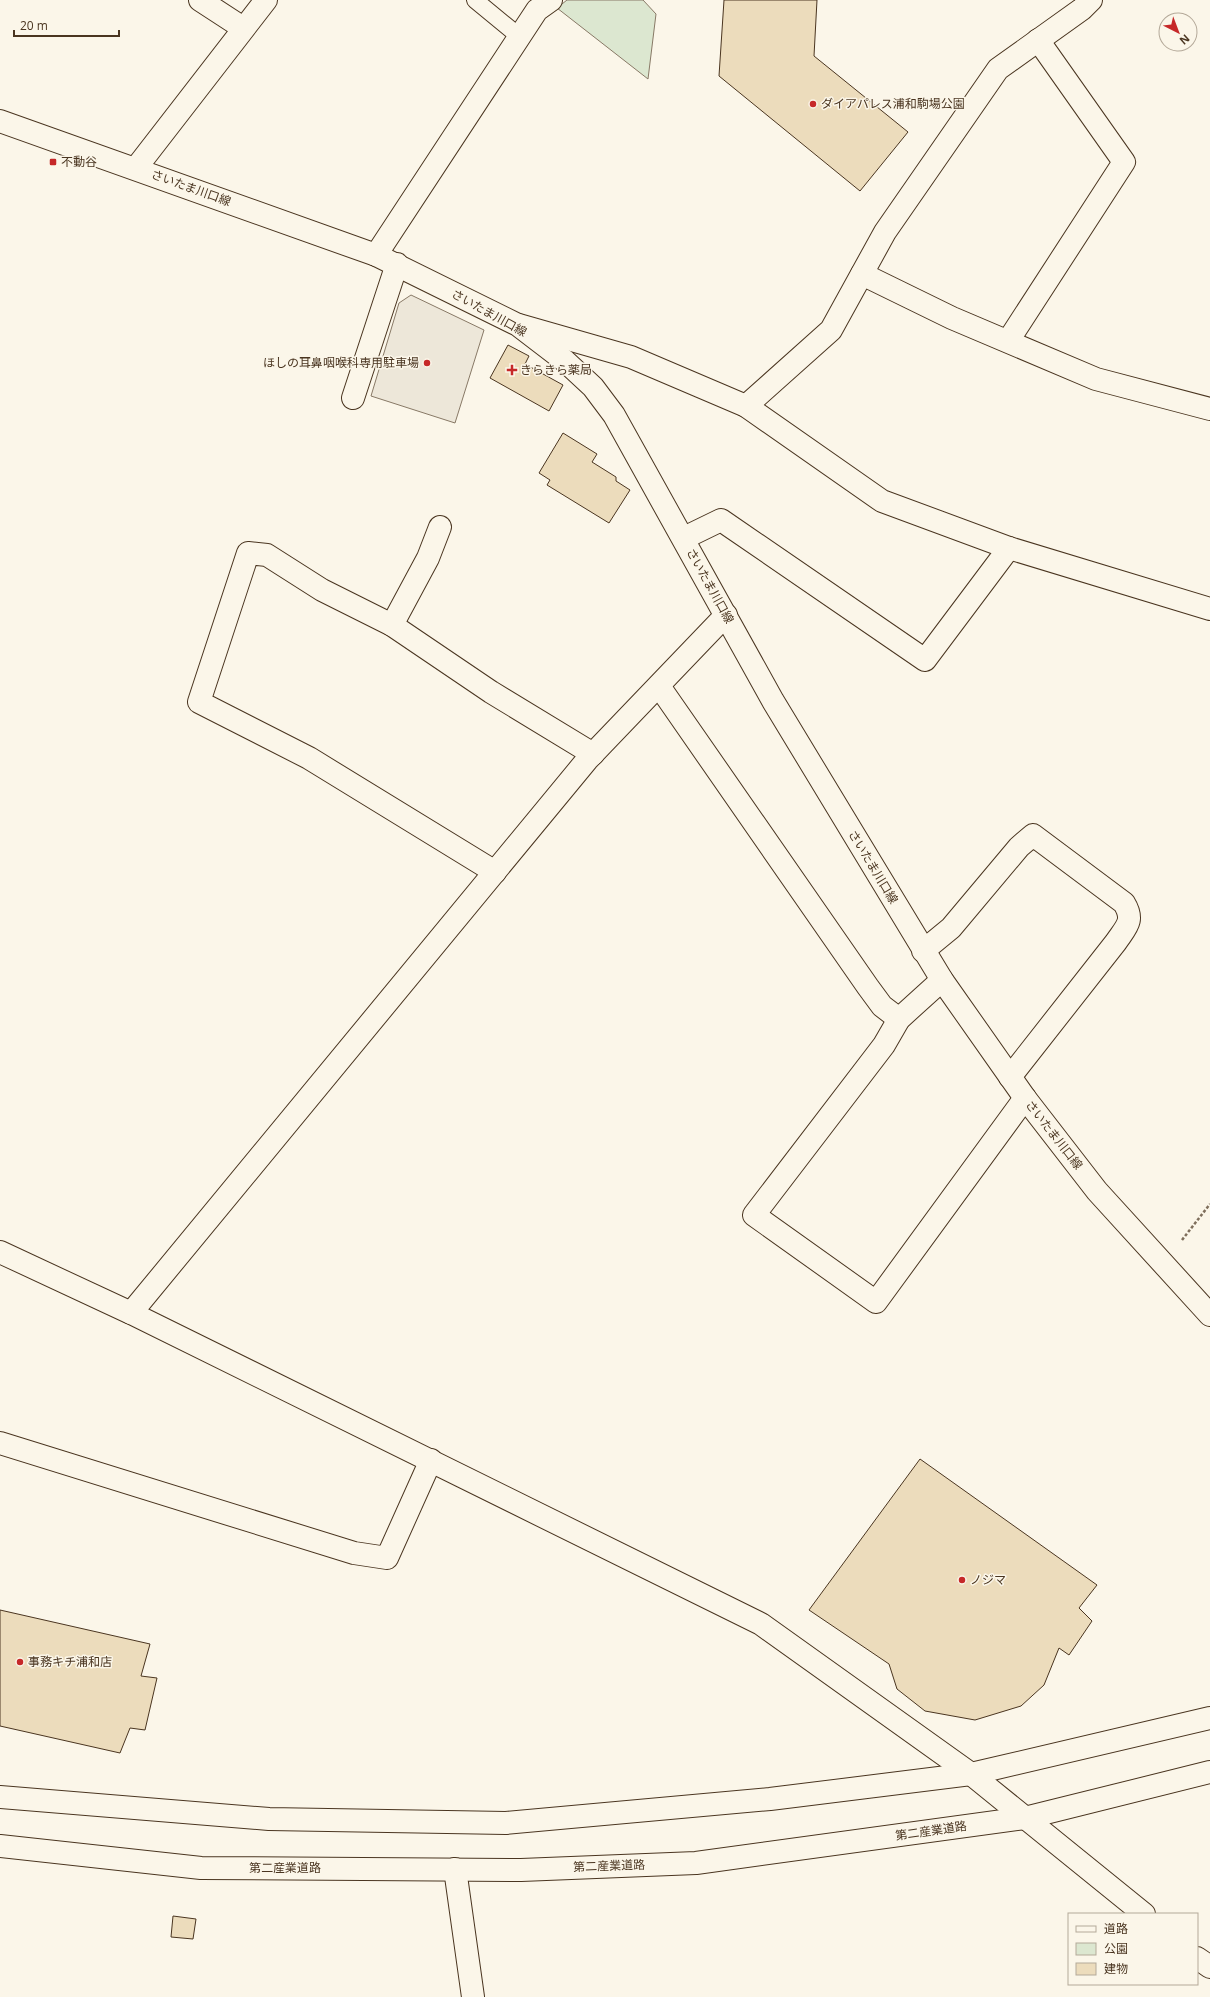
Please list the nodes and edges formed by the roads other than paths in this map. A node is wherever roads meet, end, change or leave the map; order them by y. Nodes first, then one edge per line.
1 (200, 0) edge
2 (266, 0) edge
3 (475, 0) edge
4 (551, 0) edge
5 (1091, 0) edge
6 (243, 28) junction
7 (520, 37) junction
8 (1038, 40) junction
9 (0, 121) edge
10 (136, 168) junction
11 (376, 255) junction
12 (397, 264) junction
13 (862, 274) junction
14 (518, 325) junction
15 (1008, 342) junction
16 (354, 398) dead end
17 (746, 406) junction
18 (1210, 409) edge
19 (440, 527) dead end
20 (684, 538) junction
21 (1009, 548) junction
22 (1210, 609) edge
23 (726, 615) junction
24 (392, 625) junction
25 (659, 686) junction
26 (593, 754) junction
27 (495, 872) junction
28 (923, 951) junction
29 (942, 980) junction
30 (899, 1019) junction
31 (1010, 1077) junction
32 (1025, 1098) junction
33 (0, 1252) edge
34 (131, 1313) junction
35 (1210, 1315) edge
36 (0, 1443) edge
37 (431, 1460) junction
38 (1210, 1718) edge
39 (1210, 1772) edge
40 (971, 1774) junction
41 (0, 1797) edge
42 (1025, 1818) junction
43 (0, 1846) edge
44 (455, 1869) junction
45 (1143, 1913) edge
46 (1198, 1959) edge
47 (1210, 1967) edge
48 (473, 1997) edge

1 - 6 street
2 - 6 street
3 - 7 lane
4 - 7 street
5 - 8 street
6 - 10 street
7 - 11 street
8 - 13 street
8 - 15 street
9 - 10 street, さいたま川口線
10 - 11 street, さいたま川口線
11 - 12 street, さいたま川口線
12 - 14 street, さいたま川口線
12 - 16 street
13 - 15 street
13 - 17 street
14 - 17 street
14 - 20 street, さいたま川口線
15 - 18 street
17 - 21 street
19 - 24 street
20 - 21 street
20 - 23 street, さいたま川口線
21 - 22 street
23 - 25 street
23 - 28 street, さいたま川口線
24 - 26 street
24 - 27 street
25 - 26 street
25 - 30 street
26 - 27 street
27 - 34 street
28 - 29 street, さいたま川口線
28 - 31 street
29 - 30 street
29 - 31 street, さいたま川口線
30 - 32 street
31 - 32 street, さいたま川口線
32 - 35 street, さいたま川口線
33 - 34 street
34 - 37 street
36 - 37 street
37 - 40 street
38 - 40 street
39 - 42 street, 第二産業道路
40 - 41 street
40 - 42 street
42 - 44 street, 第二産業道路
42 - 45 street
43 - 44 street, 第二産業道路
44 - 48 street
46 - 47 street

